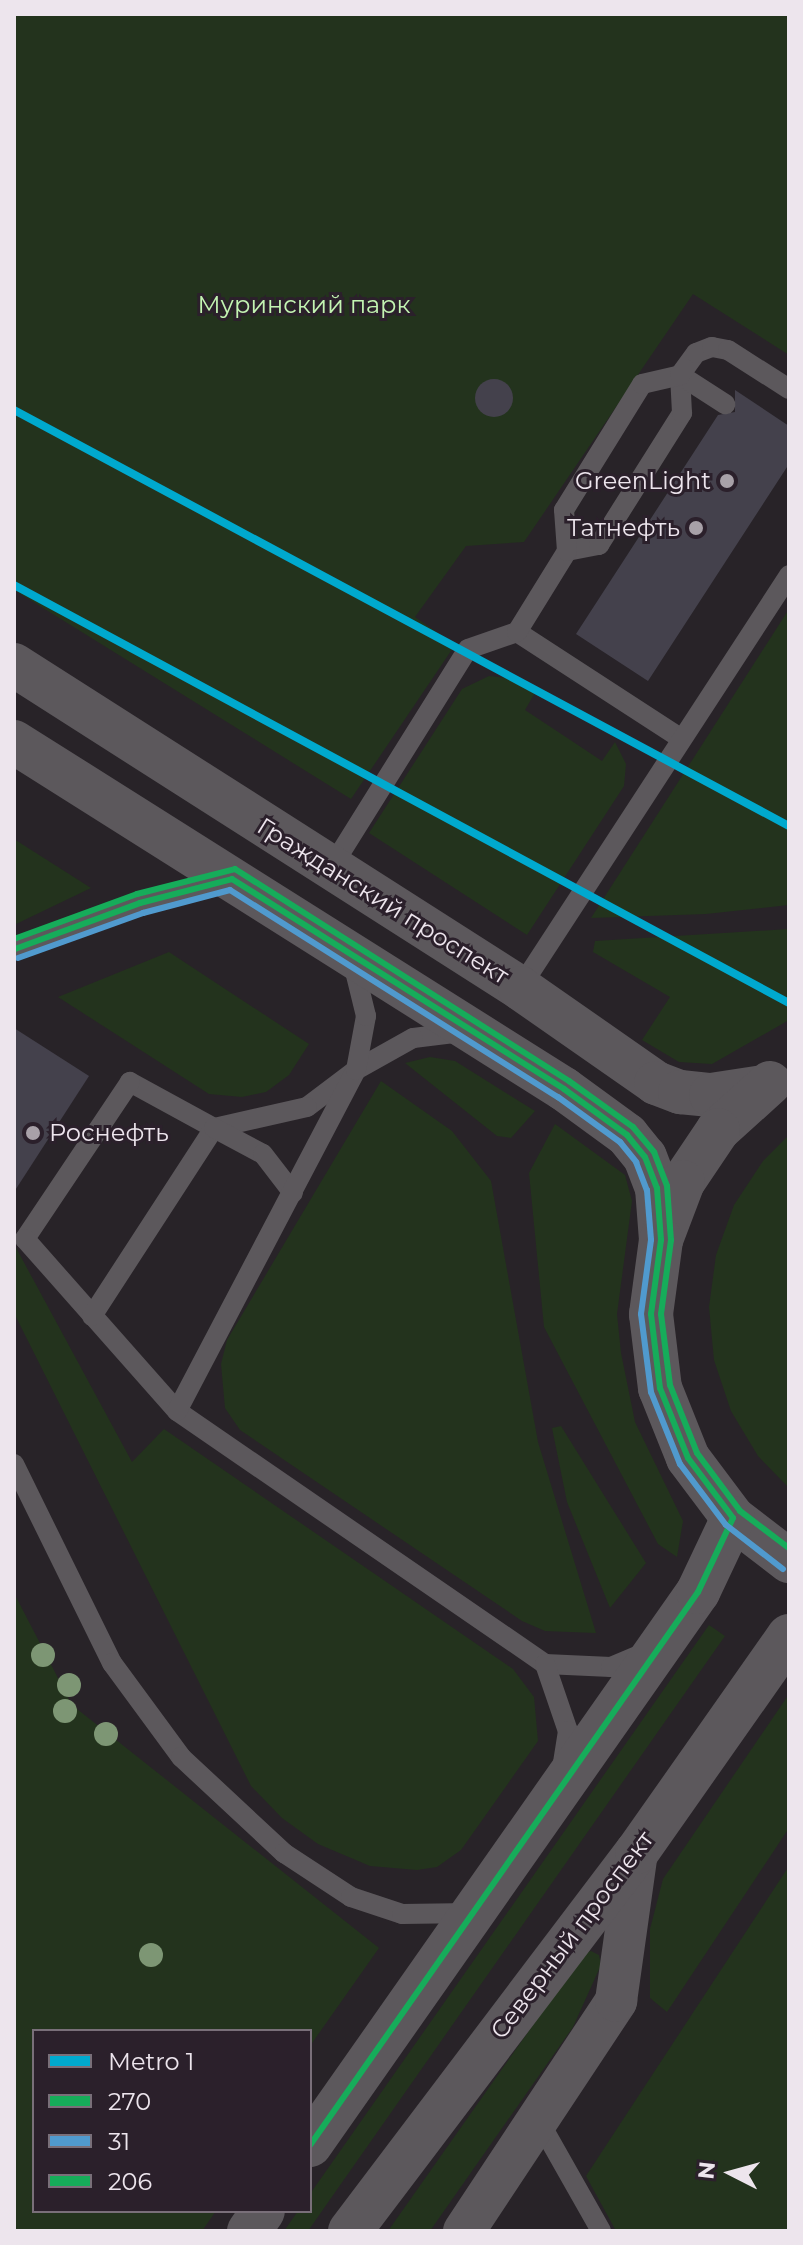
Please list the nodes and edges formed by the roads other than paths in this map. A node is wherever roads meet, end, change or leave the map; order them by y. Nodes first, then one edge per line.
1 (680, 375) junction
2 (789, 389) edge
3 (725, 404) dead end
4 (567, 551) junction
5 (789, 575) edge
6 (517, 632) junction
7 (14, 665) edge
8 (680, 738) junction
9 (14, 742) edge
10 (331, 868) junction
11 (232, 879) junction
12 (14, 950) edge
13 (351, 955) junction
14 (520, 988) junction
15 (470, 1031) junction
16 (356, 1070) junction
17 (776, 1079) edge
18 (214, 1128) junction
19 (293, 1193) junction
20 (661, 1240) junction
21 (92, 1316) junction
22 (177, 1411) junction
23 (14, 1464) edge
24 (733, 1518) junction
25 (789, 1561) edge
26 (789, 1636) edge
27 (664, 1644) junction
28 (545, 1664) junction
29 (557, 1795) junction
30 (637, 1852) junction
31 (472, 1913) junction
32 (540, 2123) junction
33 (312, 2142) edge
34 (262, 2213) edge
35 (249, 2231) edge
36 (350, 2231) edge
37 (464, 2231) edge
38 (601, 2231) edge

1 - 2 lane
1 - 3 lane
1 - 4 lane
1 - 4 lane
4 - 6 lane
5 - 8 lane
6 - 8 lane
6 - 10 lane
7 - 10 main road, Гражданский проспект
8 - 14 lane
9 - 11 main road
10 - 14 main road, Гражданский проспект
11 - 12 lane
11 - 13 main road
13 - 15 main road
13 - 16 lane
14 - 17 main road, Гражданский проспект
15 - 16 lane
15 - 20 main road
16 - 18 lane
16 - 19 lane
17 - 20 main road
18 - 19 lane
18 - 21 lane
18 - 21 lane
19 - 22 lane
20 - 24 main road
21 - 22 lane
22 - 28 lane
23 - 31 lane
24 - 25 main road
24 - 27 main road
26 - 30 main road, Северный проспект
27 - 28 lane
27 - 29 main road
28 - 29 lane
29 - 31 main road
30 - 32 street
30 - 36 main road, Северный проспект
31 - 33 main road
32 - 37 street
32 - 38 lane
34 - 35 main road

